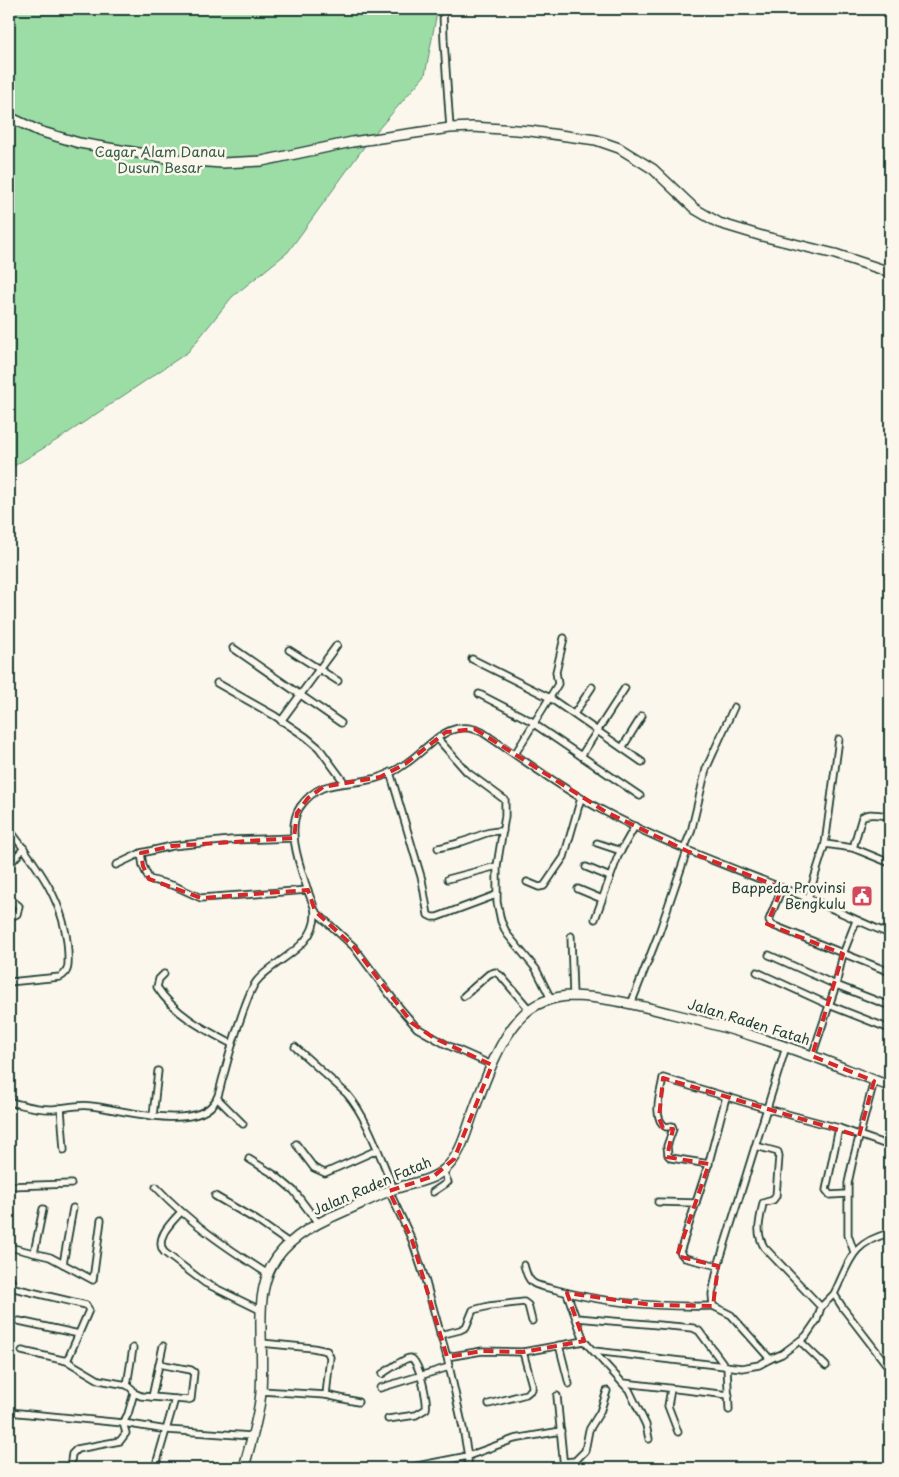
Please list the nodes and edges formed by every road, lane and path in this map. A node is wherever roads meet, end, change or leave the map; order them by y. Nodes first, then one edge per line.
1 (444, 9) edge
2 (9, 117) edge
3 (450, 128) junction
4 (890, 272) edge
5 (564, 638) dead end
6 (337, 645) dead end
7 (232, 648) dead end
8 (289, 650) dead end
9 (472, 659) dead end
10 (320, 669) junction
11 (338, 681) dead end
12 (217, 683) dead end
13 (592, 687) dead end
14 (624, 688) dead end
15 (479, 694) dead end
16 (300, 695) junction
17 (550, 698) junction
18 (734, 707) dead end
19 (574, 714) junction
20 (642, 716) dead end
21 (281, 721) junction
22 (341, 723) dead end
23 (534, 723) junction
24 (598, 731) junction
25 (437, 738) junction
26 (839, 739) dead end
27 (622, 748) junction
28 (516, 754) junction
29 (581, 756) junction
30 (642, 762) dead end
31 (390, 772) junction
32 (344, 782) junction
33 (640, 796) dead end
34 (581, 798) junction
35 (890, 815) edge
36 (635, 826) junction
37 (9, 829) edge
38 (503, 831) junction
39 (294, 838) junction
40 (597, 843) dead end
41 (825, 844) junction
42 (24, 848) junction
43 (438, 848) dead end
44 (853, 848) junction
45 (686, 850) junction
46 (621, 851) junction
47 (141, 853) junction
48 (890, 863) edge
49 (9, 865) edge
50 (116, 865) dead end
51 (496, 866) junction
52 (586, 867) dead end
53 (610, 877) junction
54 (448, 879) dead end
55 (527, 882) dead end
56 (782, 888) junction
57 (578, 889) dead end
58 (308, 890) junction
59 (496, 895) junction
60 (9, 898) edge
61 (808, 898) junction
62 (602, 899) junction
63 (315, 911) junction
64 (9, 918) edge
65 (595, 920) dead end
66 (856, 921) junction
67 (890, 934) edge
68 (571, 936) dead end
69 (843, 954) junction
70 (769, 955) dead end
71 (757, 972) dead end
72 (890, 972) edge
73 (164, 974) dead end
74 (9, 982) edge
75 (836, 985) junction
76 (464, 996) dead end
77 (572, 996) junction
78 (551, 999) junction
79 (632, 1004) junction
80 (829, 1005) junction
81 (890, 1006) edge
82 (530, 1010) junction
83 (890, 1029) edge
84 (232, 1044) junction
85 (295, 1047) dead end
86 (786, 1047) junction
87 (812, 1056) junction
88 (492, 1064) junction
89 (158, 1071) dead end
90 (874, 1080) junction
91 (890, 1086) edge
92 (726, 1097) junction
93 (217, 1098) junction
94 (9, 1102) edge
95 (61, 1108) junction
96 (768, 1109) junction
97 (153, 1116) junction
98 (243, 1124) dead end
99 (839, 1128) junction
100 (859, 1136) junction
101 (296, 1144) dead end
102 (756, 1146) junction
103 (890, 1146) edge
104 (64, 1150) dead end
105 (377, 1150) junction
106 (249, 1159) dead end
107 (709, 1164) junction
108 (443, 1171) junction
109 (70, 1184) dead end
110 (9, 1186) edge
111 (156, 1187) dead end
112 (391, 1190) junction
113 (433, 1192) dead end
114 (848, 1194) junction
115 (215, 1196) dead end
116 (658, 1202) dead end
117 (696, 1203) junction
118 (73, 1208) dead end
119 (43, 1209) dead end
120 (181, 1212) junction
121 (102, 1220) dead end
122 (318, 1224) junction
123 (890, 1233) edge
124 (289, 1243) junction
125 (9, 1247) edge
126 (854, 1252) junction
127 (34, 1253) junction
128 (63, 1264) junction
129 (524, 1265) dead end
130 (718, 1266) junction
131 (268, 1274) junction
132 (9, 1276) edge
133 (567, 1293) junction
134 (834, 1294) junction
135 (713, 1306) junction
136 (821, 1307) junction
137 (260, 1310) junction
138 (576, 1318) junction
139 (19, 1321) dead end
140 (532, 1321) dead end
141 (79, 1334) junction
142 (440, 1334) junction
143 (584, 1341) junction
144 (800, 1341) junction
145 (261, 1343) junction
146 (559, 1345) junction
147 (163, 1346) dead end
148 (133, 1348) dead end
149 (22, 1351) dead end
150 (594, 1351) junction
151 (524, 1352) junction
152 (447, 1357) junction
153 (770, 1359) junction
154 (67, 1361) junction
155 (159, 1364) junction
156 (726, 1366) junction
157 (826, 1366) dead end
158 (449, 1367) junction
159 (890, 1369) edge
160 (382, 1374) dead end
161 (421, 1376) junction
162 (624, 1383) junction
163 (569, 1384) dead end
164 (127, 1385) junction
165 (380, 1388) dead end
166 (671, 1389) junction
167 (261, 1391) junction
168 (607, 1391) dead end
169 (134, 1393) junction
170 (326, 1395) junction
171 (729, 1395) junction
172 (557, 1396) dead end
173 (152, 1397) junction
174 (175, 1399) junction
175 (358, 1402) dead end
176 (489, 1404) dead end
177 (730, 1410) dead end
178 (9, 1412) edge
179 (388, 1419) dead end
180 (124, 1424) junction
181 (167, 1430) junction
182 (560, 1431) junction
183 (678, 1432) dead end
184 (251, 1436) junction
185 (649, 1439) dead end
186 (468, 1456) junction
187 (564, 1465) edge
188 (70, 1468) edge
189 (155, 1468) edge
190 (244, 1468) edge
191 (407, 1468) edge
192 (468, 1468) edge

1 - 3 street
2 - 3 highway
3 - 4 highway
5 - 17 street
6 - 10 street
7 - 16 street
8 - 10 street
9 - 17 street
10 - 11 street
10 - 16 street
12 - 21 street
13 - 19 street
14 - 24 street
15 - 23 street
16 - 21 street
16 - 22 street
17 - 19 street
17 - 23 street
18 - 45 street
19 - 24 street
20 - 27 street
21 - 32 street
23 - 28 street
23 - 29 street
24 - 27 street
24 - 29 street
25 - 28 street
25 - 31 street
25 - 38 street
26 - 41 street
27 - 30 street
28 - 34 street
29 - 33 street
31 - 32 street
31 - 59 street
32 - 39 street
34 - 36 street
34 - 55 street
35 - 44 street
36 - 45 street
36 - 46 street
37 - 42 street
38 - 43 street
38 - 51 street
39 - 47 street
39 - 58 street
40 - 46 street
41 - 44 street
41 - 61 street
42 - 49 street
42 - 74 street
44 - 48 street
45 - 56 street
45 - 79 street
46 - 53 street
47 - 50 street
47 - 58 street
51 - 54 street
51 - 59 street
52 - 53 street
53 - 62 street
56 - 61 street
56 - 69 street
57 - 62 street
58 - 63 street
59 - 78 street
60 - 64 street
61 - 66 street
62 - 65 street
63 - 84 street
63 - 88 street
66 - 67 street
66 - 69 street
68 - 77 street
69 - 72 street
69 - 75 street
70 - 75 street
71 - 80 street
73 - 84 street
75 - 80 street
75 - 81 street
76 - 82 street
77 - 78 highway, Jalan Raden Fatah
77 - 79 highway, Jalan Raden Fatah
78 - 82 highway, Jalan Raden Fatah
79 - 86 highway, Jalan Raden Fatah
80 - 83 street
80 - 87 street
82 - 88 highway, Jalan Raden Fatah
84 - 93 street
85 - 105 street
86 - 87 highway, Jalan Raden Fatah
86 - 96 street
87 - 90 highway, Jalan Raden Fatah
88 - 108 highway, Jalan Raden Fatah
89 - 97 street
90 - 91 highway, Jalan Raden Fatah
90 - 100 street
92 - 96 street
92 - 107 street
92 - 107 street
93 - 97 street
93 - 98 street
94 - 95 street
95 - 97 street
95 - 104 street
96 - 99 street
96 - 102 street
99 - 100 street
99 - 114 street
100 - 103 street
100 - 114 street
101 - 105 street
102 - 130 street
102 - 136 street
105 - 112 street
106 - 122 street
107 - 117 street
108 - 112 highway, Jalan Raden Fatah
108 - 113 street
109 - 110 street
111 - 120 street
112 - 122 highway, Jalan Raden Fatah
112 - 142 street
114 - 126 street
115 - 124 street
116 - 117 street
117 - 130 street
118 - 128 street
119 - 127 street
120 - 131 street
120 - 137 street
121 - 128 street
122 - 124 highway, Jalan Raden Fatah
123 - 126 street
124 - 131 highway, Jalan Raden Fatah
125 - 127 street
126 - 134 street
127 - 128 street
129 - 133 street
130 - 135 street
131 - 137 highway, Jalan Raden Fatah
132 - 141 street
133 - 135 street
133 - 138 street
134 - 136 street
134 - 159 street
135 - 153 street
136 - 144 street
137 - 145 highway, Jalan Raden Fatah
138 - 143 street
138 - 156 street
139 - 141 street
140 - 142 street
141 - 154 street
142 - 152 street
143 - 146 street
143 - 150 street
144 - 153 street
144 - 157 street
145 - 167 highway, Jalan Raden Fatah
145 - 170 street
146 - 151 street
146 - 163 street
147 - 155 street
148 - 164 street
149 - 154 street
150 - 156 street
150 - 162 street
151 - 152 street
151 - 176 street
152 - 158 street
153 - 156 street
154 - 164 street
155 - 173 street
155 - 174 street
156 - 171 street
158 - 161 street
158 - 186 street
160 - 161 street
161 - 165 street
161 - 179 street
162 - 166 street
162 - 185 street
164 - 169 street
166 - 171 street
166 - 183 street
167 - 170 street
167 - 184 highway, Jalan Raden Fatah
168 - 187 street
169 - 173 street
169 - 180 street
170 - 175 street
171 - 177 street
172 - 182 street
173 - 174 street
174 - 181 street
178 - 180 street
180 - 181 street
180 - 188 street
181 - 184 street
181 - 189 street
182 - 186 street
182 - 187 street
184 - 190 highway, Jalan Raden Fatah
186 - 191 street
186 - 192 street

